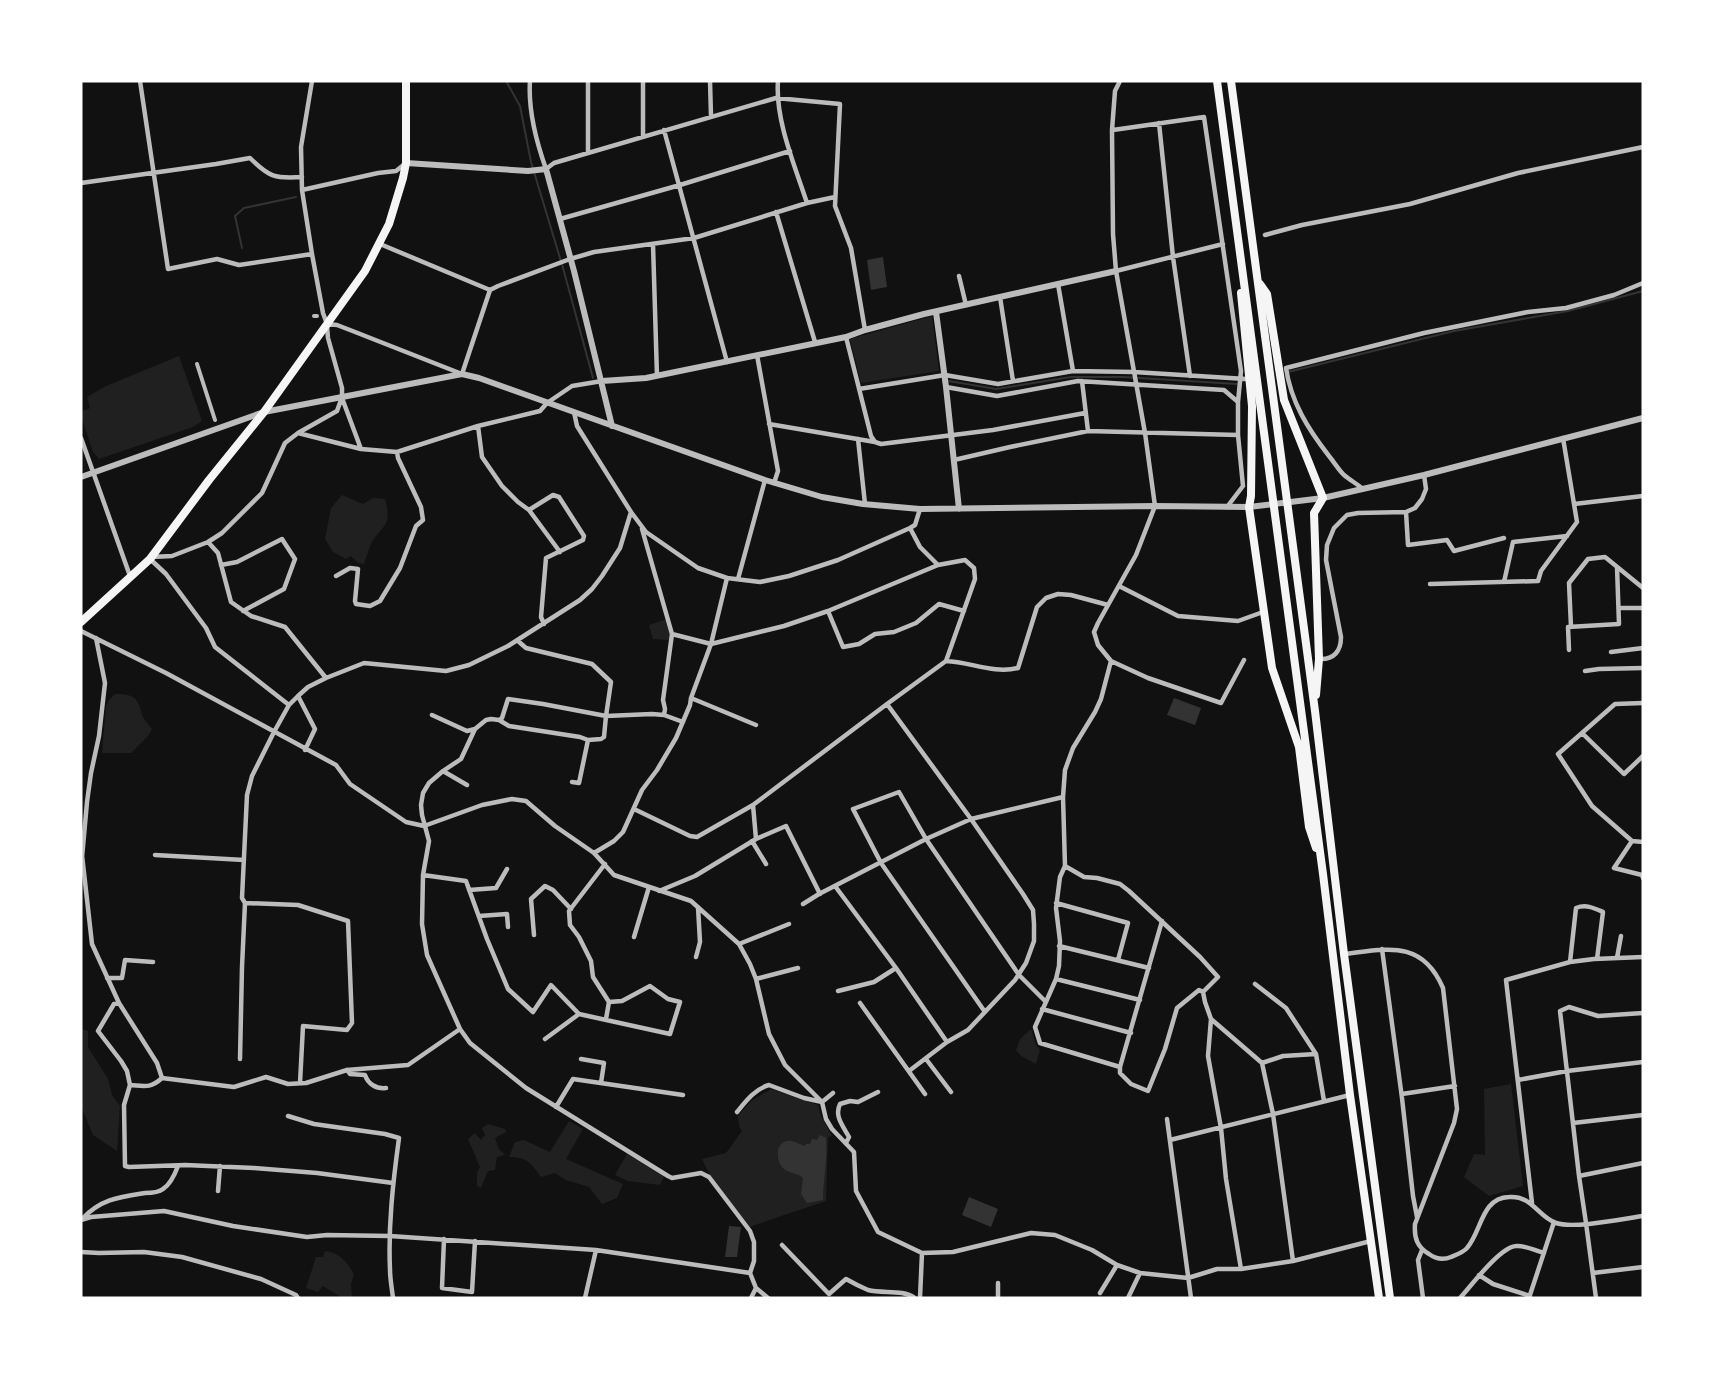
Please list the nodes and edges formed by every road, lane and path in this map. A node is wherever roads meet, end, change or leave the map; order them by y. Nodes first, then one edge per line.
1 (140, 81) edge
2 (312, 81) edge
3 (406, 81) edge
4 (530, 81) edge
5 (588, 81) edge
6 (643, 81) edge
7 (710, 81) edge
8 (778, 81) edge
9 (1120, 81) edge
10 (1217, 81) edge
11 (1231, 81) edge
12 (776, 98) junction
13 (711, 116) junction
14 (1159, 123) junction
15 (664, 130) junction
16 (1113, 130) junction
17 (643, 136) junction
18 (1643, 147) edge
19 (790, 151) junction
20 (588, 153) junction
21 (406, 163) junction
22 (542, 169) junction
23 (154, 173) junction
24 (302, 177) junction
25 (81, 183) edge
26 (680, 185) junction
27 (302, 190) junction
28 (835, 197) junction
29 (807, 203) junction
30 (776, 212) junction
31 (560, 219) junction
32 (1265, 235) dead end
33 (693, 238) junction
34 (380, 244) junction
35 (653, 244) junction
36 (1222, 244) junction
37 (312, 254) junction
38 (1173, 257) junction
39 (568, 260) junction
40 (1243, 264) junction
41 (1116, 271) junction
42 (959, 276) dead end
43 (1258, 281) junction
44 (1643, 283) edge
45 (1058, 284) junction
46 (490, 290) junction
47 (1000, 297) junction
48 (966, 305) junction
49 (936, 312) junction
50 (327, 324) junction
51 (865, 330) junction
52 (846, 337) junction
53 (815, 342) junction
54 (757, 355) junction
55 (728, 362) junction
56 (197, 364) dead end
57 (1073, 371) junction
58 (1134, 372) junction
59 (462, 374) junction
60 (945, 375) junction
61 (657, 376) junction
62 (1186, 376) junction
63 (1243, 380) junction
64 (602, 381) junction
65 (1013, 381) junction
66 (1082, 381) junction
67 (1136, 384) junction
68 (946, 387) junction
69 (1184, 387) junction
70 (859, 389) junction
71 (342, 397) junction
72 (1238, 402) junction
73 (547, 403) junction
74 (264, 412) junction
75 (574, 412) junction
76 (1085, 413) junction
77 (1643, 418) edge
78 (215, 420) dead end
79 (769, 424) junction
80 (478, 426) junction
81 (612, 426) junction
82 (1088, 431) junction
83 (298, 433) junction
84 (1145, 433) junction
85 (951, 435) junction
86 (1238, 435) junction
87 (81, 438) edge
88 (1563, 438) junction
89 (858, 439) junction
90 (875, 442) junction
91 (361, 449) junction
92 (397, 452) junction
93 (954, 460) junction
94 (94, 472) junction
95 (1424, 475) junction
96 (81, 477) edge
97 (765, 480) junction
98 (774, 483) junction
99 (1363, 489) junction
100 (1643, 496) edge
101 (1323, 498) junction
102 (865, 504) junction
103 (1574, 504) junction
104 (1155, 506) junction
105 (1227, 507) junction
106 (1249, 507) junction
107 (959, 508) junction
108 (920, 509) junction
109 (529, 510) junction
110 (631, 512) junction
111 (1406, 512) junction
112 (640, 524) junction
113 (910, 528) junction
114 (1567, 536) junction
115 (1504, 538) dead end
116 (208, 542) junction
117 (560, 552) junction
118 (151, 558) junction
119 (221, 565) junction
120 (938, 565) junction
121 (1617, 567) junction
122 (130, 576) junction
123 (336, 576) dead end
124 (727, 578) junction
125 (738, 579) junction
126 (1504, 582) junction
127 (1430, 584) dead end
128 (1119, 586) junction
129 (1643, 588) edge
130 (1108, 605) junction
131 (1619, 608) junction
132 (1643, 608) edge
133 (243, 610) junction
134 (964, 610) junction
135 (828, 611) junction
136 (1264, 612) junction
137 (81, 622) edge
138 (544, 624) junction
139 (1571, 627) junction
140 (81, 631) edge
141 (672, 634) junction
142 (96, 638) junction
143 (518, 641) junction
144 (711, 644) junction
145 (1643, 648) edge
146 (1569, 650) dead end
147 (1611, 652) dead end
148 (1319, 659) junction
149 (1244, 660) dead end
150 (946, 661) junction
151 (1111, 661) junction
152 (1643, 668) edge
153 (1585, 671) dead end
154 (326, 678) junction
155 (298, 696) junction
156 (691, 698) junction
157 (1643, 703) edge
158 (887, 704) junction
159 (289, 705) junction
160 (1315, 711) junction
161 (432, 715) dead end
162 (606, 716) junction
163 (664, 716) junction
164 (499, 720) junction
165 (683, 722) junction
166 (756, 725) dead end
167 (475, 729) junction
168 (274, 732) junction
169 (1582, 733) junction
170 (588, 740) junction
171 (305, 750) junction
172 (1643, 756) edge
173 (443, 771) junction
174 (572, 782) dead end
175 (579, 783) junction
176 (585, 784) dead end
177 (467, 785) dead end
178 (89, 788) junction
179 (81, 790) edge
180 (1063, 797) junction
181 (753, 805) junction
182 (634, 809) junction
183 (971, 819) junction
184 (424, 826) junction
185 (926, 839) junction
186 (754, 840) junction
187 (1632, 841) junction
188 (1643, 842) edge
189 (594, 853) junction
190 (155, 855) dead end
191 (82, 858) edge
192 (244, 860) junction
193 (881, 862) junction
194 (604, 864) junction
195 (765, 864) dead end
196 (1065, 866) junction
197 (507, 869) dead end
198 (1323, 874) junction
199 (423, 875) junction
200 (1643, 878) edge
201 (836, 886) junction
202 (648, 887) junction
203 (469, 890) junction
204 (659, 891) junction
205 (820, 894) junction
206 (245, 903) junction
207 (1056, 903) junction
208 (803, 904) dead end
209 (698, 907) junction
210 (571, 909) junction
211 (479, 916) junction
212 (1162, 921) junction
213 (789, 924) dead end
214 (508, 927) dead end
215 (534, 935) dead end
216 (1621, 936) dead end
217 (634, 937) dead end
218 (739, 944) junction
219 (1059, 946) junction
220 (1382, 949) junction
221 (1344, 954) junction
222 (696, 957) dead end
223 (1643, 957) edge
224 (1617, 958) junction
225 (1597, 959) junction
226 (1118, 960) junction
227 (153, 962) dead end
228 (1570, 962) junction
229 (798, 968) dead end
230 (896, 968) junction
231 (1149, 968) junction
232 (1019, 975) junction
233 (107, 978) junction
234 (756, 979) junction
235 (1056, 979) junction
236 (1255, 984) dead end
237 (838, 991) dead end
238 (1203, 992) junction
239 (1140, 1000) junction
240 (609, 1002) junction
241 (1046, 1002) junction
242 (119, 1003) junction
243 (860, 1004) dead end
244 (1042, 1009) junction
245 (985, 1012) junction
246 (1643, 1013) edge
247 (579, 1014) junction
248 (606, 1019) junction
249 (1211, 1019) junction
250 (460, 1029) junction
251 (1131, 1033) junction
252 (545, 1039) dead end
253 (947, 1042) junction
254 (1316, 1054) junction
255 (240, 1059) dead end
256 (580, 1059) dead end
257 (926, 1059) junction
258 (1643, 1062) edge
259 (1262, 1063) junction
260 (1120, 1067) junction
261 (347, 1070) junction
262 (909, 1071) junction
263 (1567, 1071) junction
264 (162, 1078) junction
265 (1518, 1080) junction
266 (300, 1083) junction
267 (601, 1083) junction
268 (130, 1085) junction
269 (1455, 1086) junction
270 (386, 1088) dead end
271 (878, 1092) dead end
272 (951, 1092) dead end
273 (741, 1093) dead end
274 (833, 1093) dead end
275 (925, 1094) dead end
276 (1402, 1094) junction
277 (683, 1095) dead end
278 (1350, 1095) junction
279 (746, 1100) junction
280 (1324, 1101) junction
281 (822, 1102) junction
282 (556, 1107) junction
283 (737, 1112) dead end
284 (1273, 1114) junction
285 (1643, 1114) edge
286 (288, 1116) dead end
287 (1167, 1119) dead end
288 (1573, 1123) junction
289 (1221, 1128) junction
290 (1170, 1140) junction
291 (846, 1143) junction
292 (1643, 1163) edge
293 (178, 1166) junction
294 (220, 1166) junction
295 (1579, 1176) junction
296 (393, 1183) junction
297 (218, 1191) dead end
298 (1532, 1203) junction
299 (1643, 1216) edge
300 (1418, 1218) junction
301 (81, 1220) edge
302 (1554, 1222) junction
303 (1586, 1223) junction
304 (390, 1236) junction
305 (444, 1239) junction
306 (1371, 1240) junction
307 (475, 1241) junction
308 (782, 1245) dead end
309 (597, 1250) junction
310 (1422, 1250) junction
311 (81, 1252) edge
312 (922, 1253) junction
313 (1544, 1253) junction
314 (1293, 1261) junction
315 (1117, 1265) junction
316 (1643, 1267) edge
317 (1240, 1269) junction
318 (750, 1273) junction
319 (1140, 1273) junction
320 (1593, 1273) junction
321 (1479, 1275) junction
322 (1188, 1278) junction
323 (998, 1283) dead end
324 (756, 1288) junction
325 (868, 1290) junction
326 (1100, 1293) dead end
327 (1431, 1296) dead end
328 (1530, 1297) edge
329 (298, 1298) edge
330 (393, 1298) edge
331 (585, 1298) edge
332 (752, 1298) edge
333 (768, 1298) edge
334 (868, 1298) edge
335 (915, 1298) edge
336 (920, 1298) edge
337 (998, 1298) edge
338 (1128, 1298) edge
339 (1191, 1298) edge
340 (1379, 1298) edge
341 (1390, 1298) edge
342 (1423, 1298) edge
343 (1460, 1298) edge
344 (1596, 1298) edge

1 - 23 street
2 - 24 street
3 - 21 main road
4 - 22 street
5 - 20 street
6 - 17 street
7 - 13 street
8 - 12 street
9 - 16 street
10 - 40 highway
11 - 43 highway
12 - 13 street
12 - 19 street
12 - 28 street
13 - 15 street
14 - 16 street
14 - 36 street
14 - 38 street
15 - 17 street
15 - 26 street
16 - 41 street
17 - 20 street
18 - 32 street
19 - 26 street
19 - 29 street
20 - 22 street
21 - 22 street
21 - 27 street
21 - 34 main road
22 - 31 street
23 - 24 street
23 - 25 street
23 - 37 street
24 - 27 street
26 - 31 street
26 - 33 street
27 - 37 street
28 - 29 street
28 - 51 street
29 - 30 street
30 - 33 street
30 - 53 street
31 - 39 street
33 - 35 street
33 - 55 street
34 - 46 street
34 - 50 main road
35 - 39 street
35 - 61 street
36 - 38 street
36 - 63 street
37 - 50 street
38 - 41 street
38 - 62 street
39 - 46 street
39 - 64 street
40 - 106 highway
40 - 198 highway
41 - 45 street
41 - 58 street
42 - 48 street
43 - 101 highway
43 - 160 highway
44 - 99 street
45 - 47 street
45 - 57 street
46 - 59 street
47 - 48 street
47 - 65 street
48 - 49 street
49 - 51 street
49 - 60 street
50 - 59 street
50 - 71 street
50 - 74 main road
51 - 52 street
52 - 53 street
52 - 70 street
53 - 54 street
54 - 55 street
54 - 79 street
55 - 61 street
56 - 78 street
57 - 58 street
57 - 65 street
58 - 62 street
58 - 67 street
59 - 71 street
59 - 73 street
60 - 65 street
60 - 68 street
60 - 70 street
61 - 64 street
62 - 63 street
62 - 69 street
63 - 72 street
64 - 73 street
64 - 81 street
66 - 67 street
66 - 68 street
66 - 76 street
67 - 69 street
67 - 84 street
68 - 85 street
69 - 72 street
70 - 90 street
71 - 74 street
71 - 83 street
71 - 91 street
72 - 86 street
73 - 75 street
73 - 80 street
74 - 94 street
74 - 118 main road
75 - 81 street
75 - 110 street
76 - 82 street
76 - 85 street
77 - 88 street
79 - 89 street
79 - 98 street
80 - 92 street
80 - 109 street
81 - 97 street
82 - 84 street
82 - 93 street
83 - 91 street
83 - 116 street
84 - 86 street
84 - 104 street
85 - 90 street
85 - 93 street
86 - 105 street
87 - 94 street
88 - 95 street
88 - 103 street
89 - 90 street
89 - 102 street
91 - 92 street
92 - 123 street
93 - 107 street
94 - 96 street
94 - 122 street
95 - 99 street
95 - 111 street
97 - 98 street
97 - 125 street
98 - 102 street
99 - 101 street
100 - 103 street
101 - 106 street
101 - 148 highway
102 - 108 street
103 - 114 street
104 - 105 street
104 - 107 street
104 - 128 street
105 - 106 street
106 - 136 highway
107 - 108 street
108 - 113 street
109 - 117 street
109 - 117 street
110 - 112 street
110 - 138 street
111 - 115 street
111 - 148 street
112 - 124 street
112 - 141 street
113 - 120 street
113 - 125 street
114 - 126 street
114 - 126 street
116 - 118 street
116 - 119 street
117 - 138 street
118 - 122 main road
118 - 159 street
119 - 133 street
119 - 133 street
120 - 134 street
120 - 135 street
121 - 129 street
121 - 131 street
121 - 139 street
122 - 137 main road
124 - 125 street
124 - 144 street
126 - 127 street
128 - 130 street
128 - 136 street
130 - 150 street
130 - 151 street
131 - 132 street
131 - 139 street
133 - 154 street
134 - 135 street
134 - 150 street
135 - 144 street
136 - 198 highway
138 - 143 street
139 - 146 street
140 - 142 street
141 - 144 street
141 - 163 street
142 - 168 street
142 - 178 street
143 - 154 street
143 - 162 street
144 - 156 street
145 - 147 street
148 - 160 highway
149 - 151 street
150 - 158 street
151 - 180 street
152 - 153 street
154 - 155 street
155 - 159 street
155 - 171 street
156 - 165 street
156 - 166 street
157 - 169 street
158 - 181 street
158 - 183 street
159 - 168 street
160 - 221 highway
161 - 167 street
162 - 163 street
162 - 164 street
162 - 170 street
163 - 165 street
164 - 167 street
164 - 170 street
165 - 182 street
167 - 173 street
168 - 171 street
168 - 192 street
169 - 172 street
169 - 187 street
170 - 175 street
171 - 184 street
173 - 177 street
173 - 184 street
174 - 175 street
175 - 176 street
178 - 179 street
178 - 191 street
180 - 183 street
180 - 196 street
181 - 182 street
181 - 186 street
182 - 189 street
183 - 185 street
183 - 232 street
184 - 189 street
184 - 199 street
185 - 193 street
185 - 193 street
185 - 232 street
186 - 195 street
186 - 204 street
186 - 205 street
187 - 188 street
187 - 200 street
189 - 194 street
190 - 192 street
191 - 233 street
192 - 206 street
193 - 201 street
193 - 245 street
194 - 202 street
194 - 210 street
196 - 207 street
196 - 212 street
197 - 203 street
198 - 278 highway
199 - 203 street
199 - 250 street
201 - 205 street
201 - 230 street
202 - 204 street
202 - 217 street
203 - 211 street
204 - 209 street
205 - 208 street
206 - 255 street
206 - 266 street
207 - 219 street
207 - 226 street
209 - 218 street
209 - 222 street
210 - 215 street
210 - 240 street
211 - 214 street
211 - 247 street
212 - 231 street
212 - 238 street
213 - 218 street
216 - 224 street
218 - 234 street
219 - 226 street
219 - 235 street
220 - 221 street
220 - 269 street
220 - 276 street
221 - 341 highway
223 - 224 street
224 - 225 street
225 - 228 street
225 - 228 street
226 - 231 street
227 - 233 street
228 - 265 street
229 - 234 street
230 - 237 street
230 - 253 street
231 - 239 street
232 - 241 street
232 - 245 street
233 - 242 street
234 - 281 street
235 - 239 street
235 - 241 street
236 - 254 street
238 - 249 street
238 - 260 street
239 - 251 street
240 - 248 street
240 - 248 street
241 - 244 street
242 - 264 street
242 - 268 street
243 - 262 street
244 - 251 street
244 - 260 street
245 - 253 street
246 - 263 street
247 - 248 street
247 - 252 street
249 - 259 street
249 - 289 street
250 - 261 street
250 - 282 street
251 - 260 street
253 - 257 street
254 - 259 street
254 - 280 street
256 - 267 street
257 - 262 street
257 - 272 street
258 - 263 street
259 - 284 street
261 - 266 street
261 - 270 street
262 - 275 street
263 - 265 street
263 - 288 street
264 - 266 street
264 - 268 street
265 - 298 street
267 - 277 street
267 - 282 street
268 - 293 street
269 - 276 street
269 - 300 street
271 - 291 street
273 - 279 street
274 - 281 street
276 - 300 street
278 - 280 street
278 - 306 highway
279 - 281 street
279 - 283 street
280 - 284 street
281 - 291 street
282 - 318 street
284 - 289 street
284 - 314 street
285 - 288 street
286 - 296 street
287 - 290 street
288 - 295 street
289 - 290 street
289 - 317 street
290 - 322 street
291 - 312 street
292 - 295 street
293 - 294 street
293 - 301 street
294 - 296 street
294 - 297 street
295 - 303 street
296 - 304 street
298 - 302 street
298 - 310 street
299 - 303 street
300 - 310 street
301 - 304 street
302 - 303 street
302 - 313 street
303 - 320 street
304 - 305 street
304 - 330 street
305 - 307 street
305 - 307 street
306 - 314 street
306 - 340 highway
307 - 309 street
308 - 325 street
309 - 318 street
309 - 331 street
310 - 342 street
311 - 329 street
312 - 315 street
312 - 336 street
313 - 321 street
313 - 328 street
314 - 317 street
315 - 319 street
315 - 326 street
316 - 320 street
317 - 322 street
318 - 324 street
319 - 322 street
319 - 338 street
320 - 344 street
321 - 328 street
321 - 343 street
322 - 339 street
323 - 337 street
324 - 332 street
324 - 333 street
325 - 334 street
325 - 335 street
327 - 342 street

